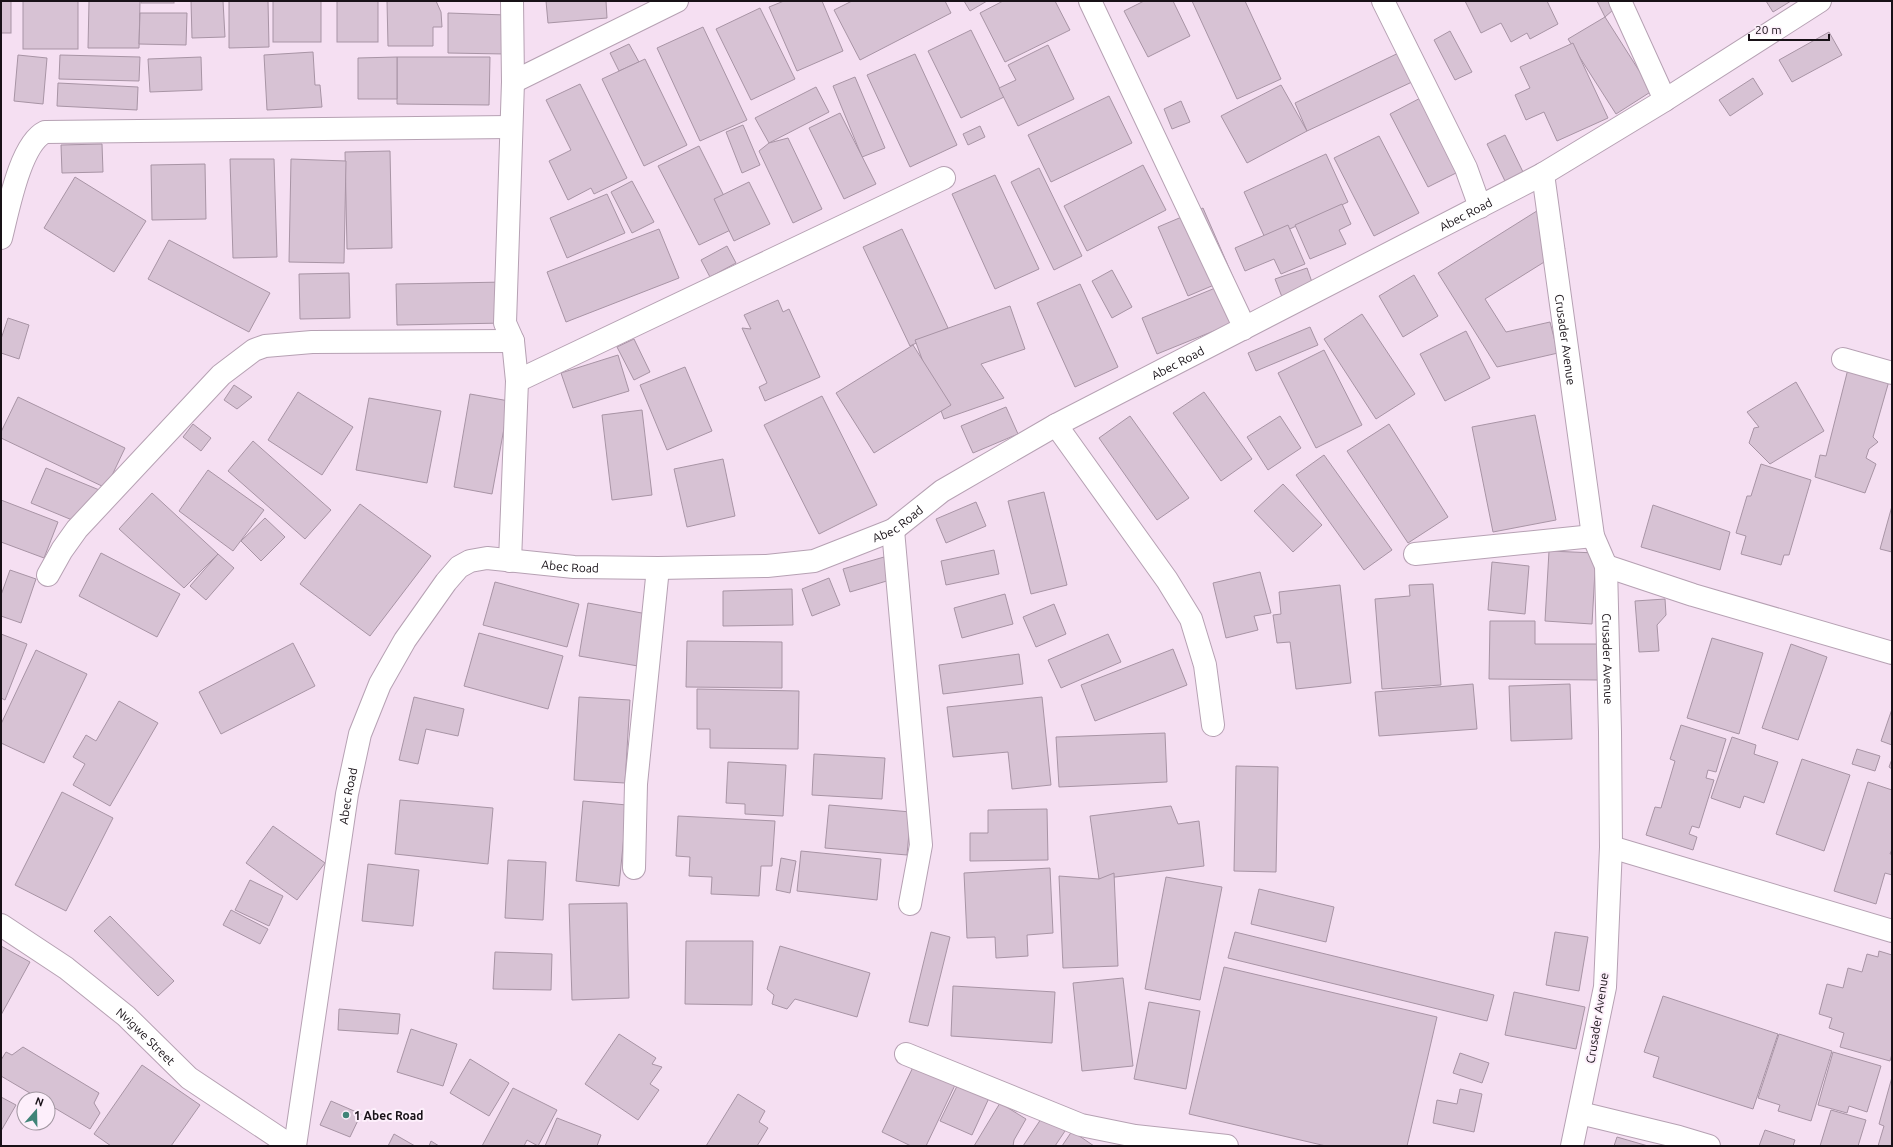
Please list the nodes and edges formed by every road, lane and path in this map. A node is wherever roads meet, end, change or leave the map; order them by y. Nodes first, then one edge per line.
1 (512, 1) edge
2 (677, 1) edge
3 (1090, 1) edge
4 (1383, 1) edge
5 (1620, 1) edge
6 (1820, 1) edge
7 (513, 82) junction
8 (1665, 100) junction
9 (511, 127) junction
10 (1543, 174) junction
11 (944, 178) dead end
12 (1480, 207) junction
13 (1, 238) edge
14 (1243, 329) junction
15 (513, 341) junction
16 (1843, 359) dead end
17 (1892, 373) edge
18 (517, 381) junction
19 (1056, 425) junction
20 (893, 530) junction
21 (1593, 536) junction
22 (1415, 554) dead end
23 (510, 561) junction
24 (1606, 566) junction
25 (658, 568) junction
26 (48, 575) dead end
27 (1892, 653) edge
28 (1213, 725) dead end
29 (1611, 847) junction
30 (634, 868) dead end
31 (910, 904) dead end
32 (1, 925) edge
33 (1892, 931) edge
34 (906, 1054) dead end
35 (1580, 1113) junction
36 (1132, 1141) edge
37 (291, 1146) edge
38 (296, 1146) edge
39 (1227, 1146) edge
40 (1572, 1146) edge
41 (1709, 1146) edge

1 - 7 street
2 - 7 street
3 - 14 street
4 - 12 street
5 - 8 street
6 - 8 street, Abec Road
7 - 9 street
8 - 10 street, Abec Road
9 - 13 street
9 - 15 street
10 - 12 street, Abec Road
10 - 21 street, Crusader Avenue
11 - 18 street
12 - 14 street, Abec Road
14 - 19 street, Abec Road
15 - 18 street
15 - 26 street
16 - 17 street
18 - 23 street
19 - 20 street, Abec Road
19 - 28 street
20 - 25 street, Abec Road
20 - 31 street
21 - 22 street
21 - 24 street, Crusader Avenue
23 - 25 street, Abec Road
23 - 38 street, Abec Road
24 - 27 street
24 - 29 street, Crusader Avenue
25 - 30 street
29 - 33 street
29 - 35 street, Crusader Avenue
32 - 37 street, Nvigwe Street
34 - 36 street
35 - 40 street, Crusader Avenue
35 - 41 street
36 - 39 street

